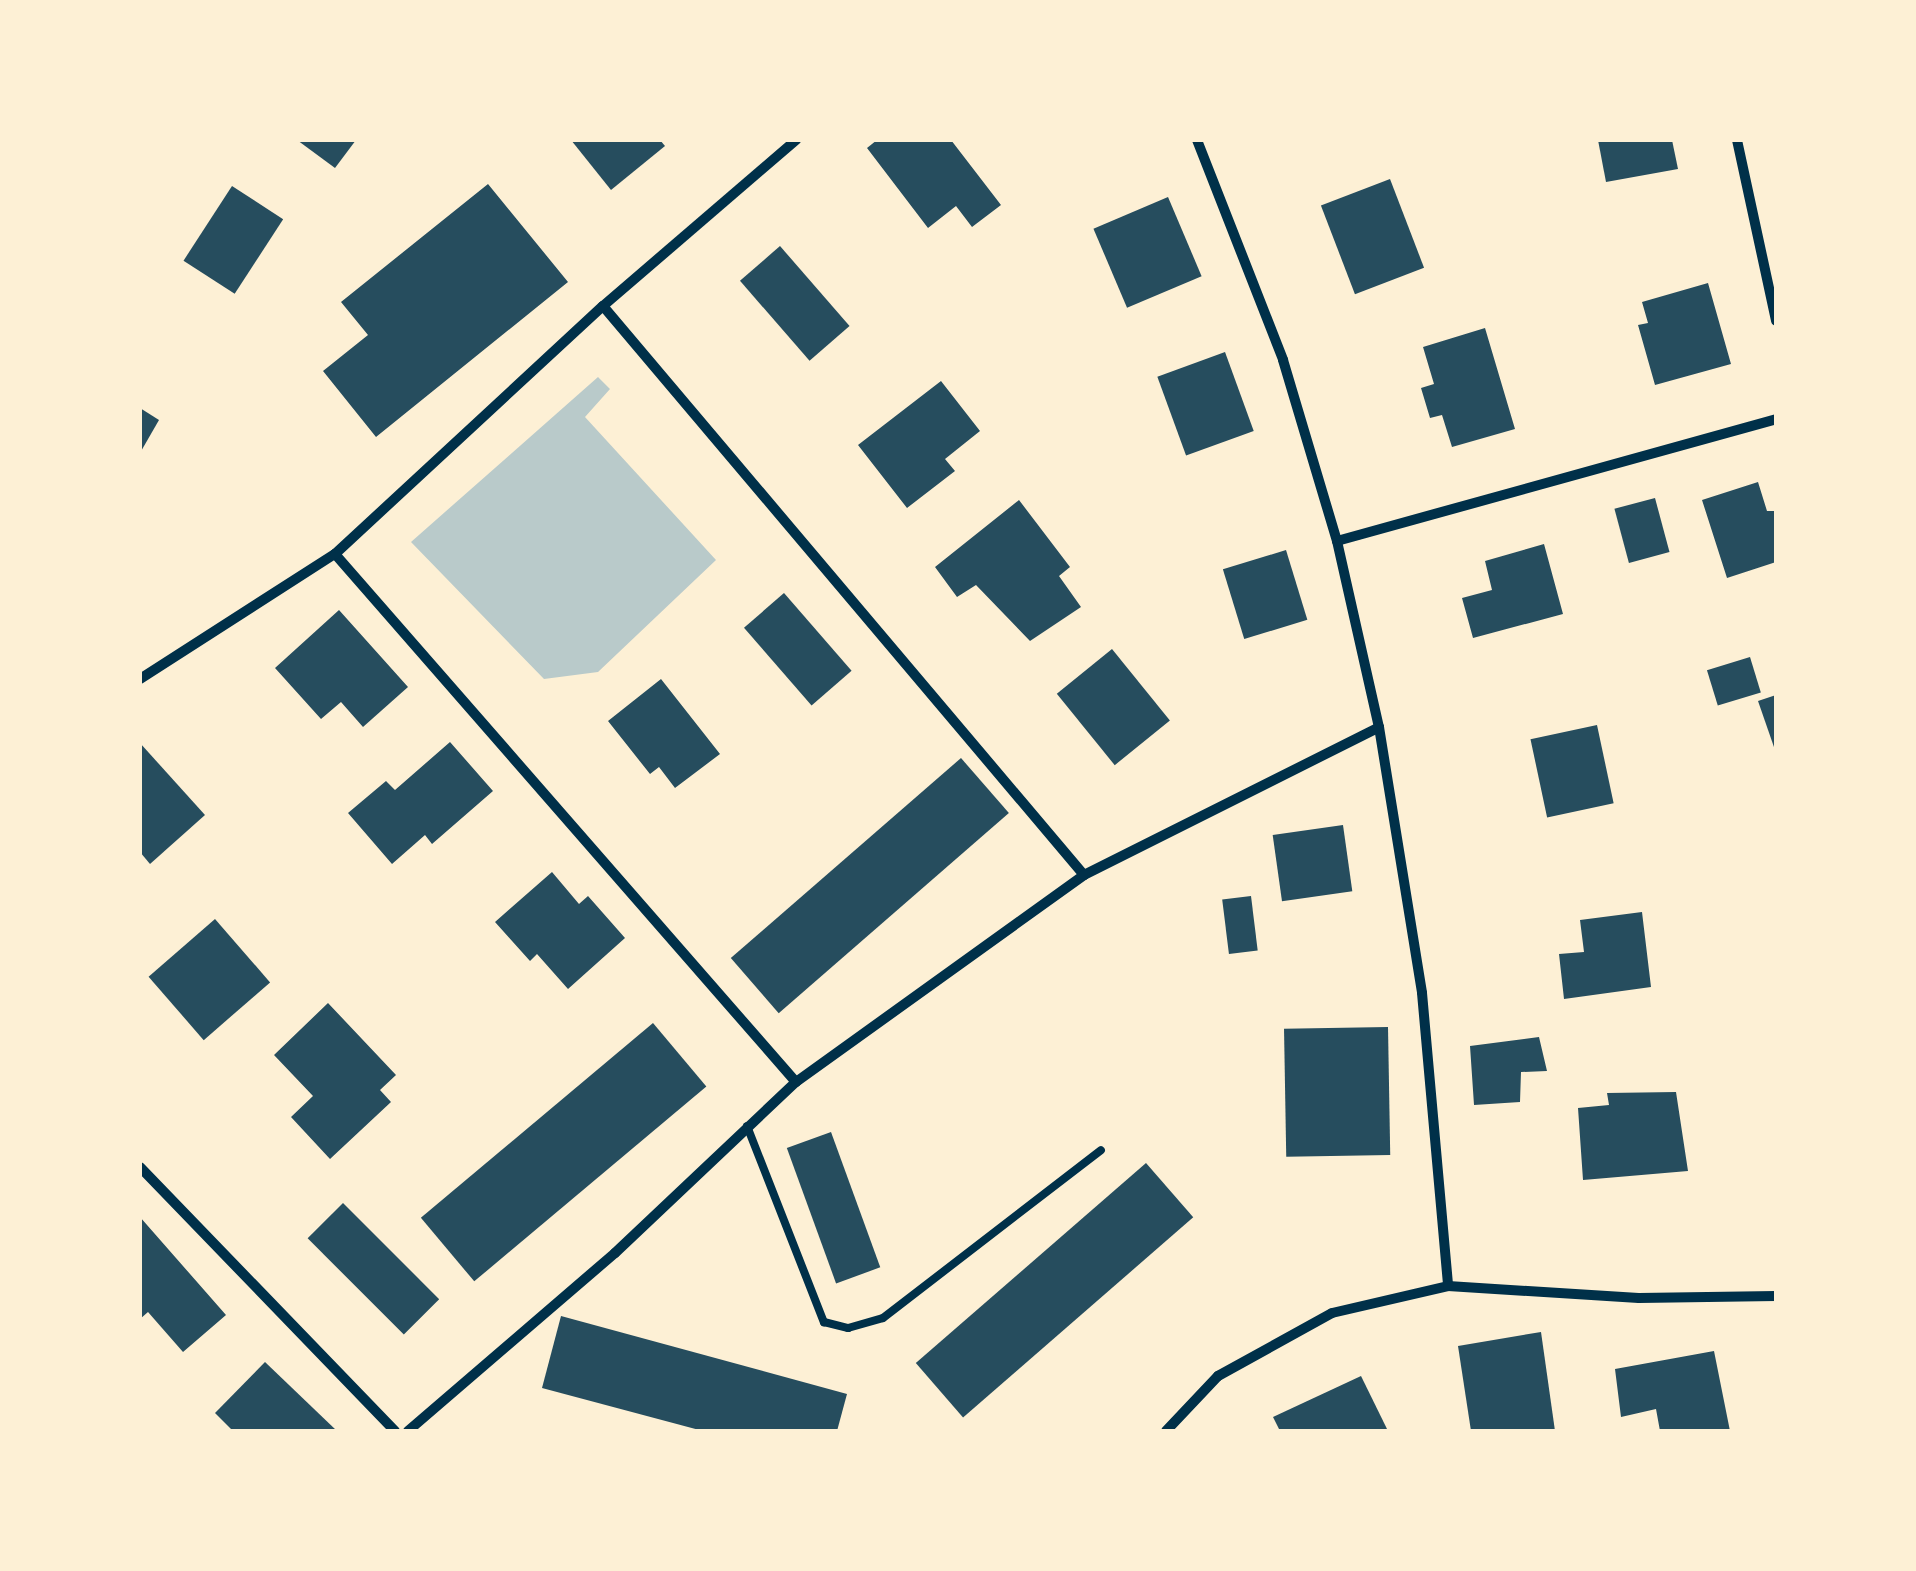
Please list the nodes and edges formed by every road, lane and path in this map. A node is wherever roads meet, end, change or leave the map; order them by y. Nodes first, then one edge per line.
1 (796, 140) edge
2 (1197, 140) edge
3 (1737, 140) edge
4 (602, 306) junction
5 (1776, 321) edge
6 (1776, 419) edge
7 (1337, 541) junction
8 (335, 554) junction
9 (140, 679) edge
10 (1379, 728) junction
11 (1084, 875) junction
12 (796, 1082) junction
13 (747, 1126) junction
14 (1100, 1150) dead end
15 (140, 1168) edge
16 (1448, 1286) junction
17 (1776, 1296) edge
18 (394, 1431) edge
19 (408, 1431) edge
20 (1166, 1431) edge

1 - 4 street
2 - 7 street
3 - 5 street
4 - 8 street
4 - 11 street
6 - 7 street
7 - 10 street
8 - 9 street
8 - 12 street
10 - 11 street
10 - 16 street
11 - 12 street
12 - 13 street
13 - 14 lane
13 - 19 street
15 - 18 street
16 - 17 street
16 - 20 street

